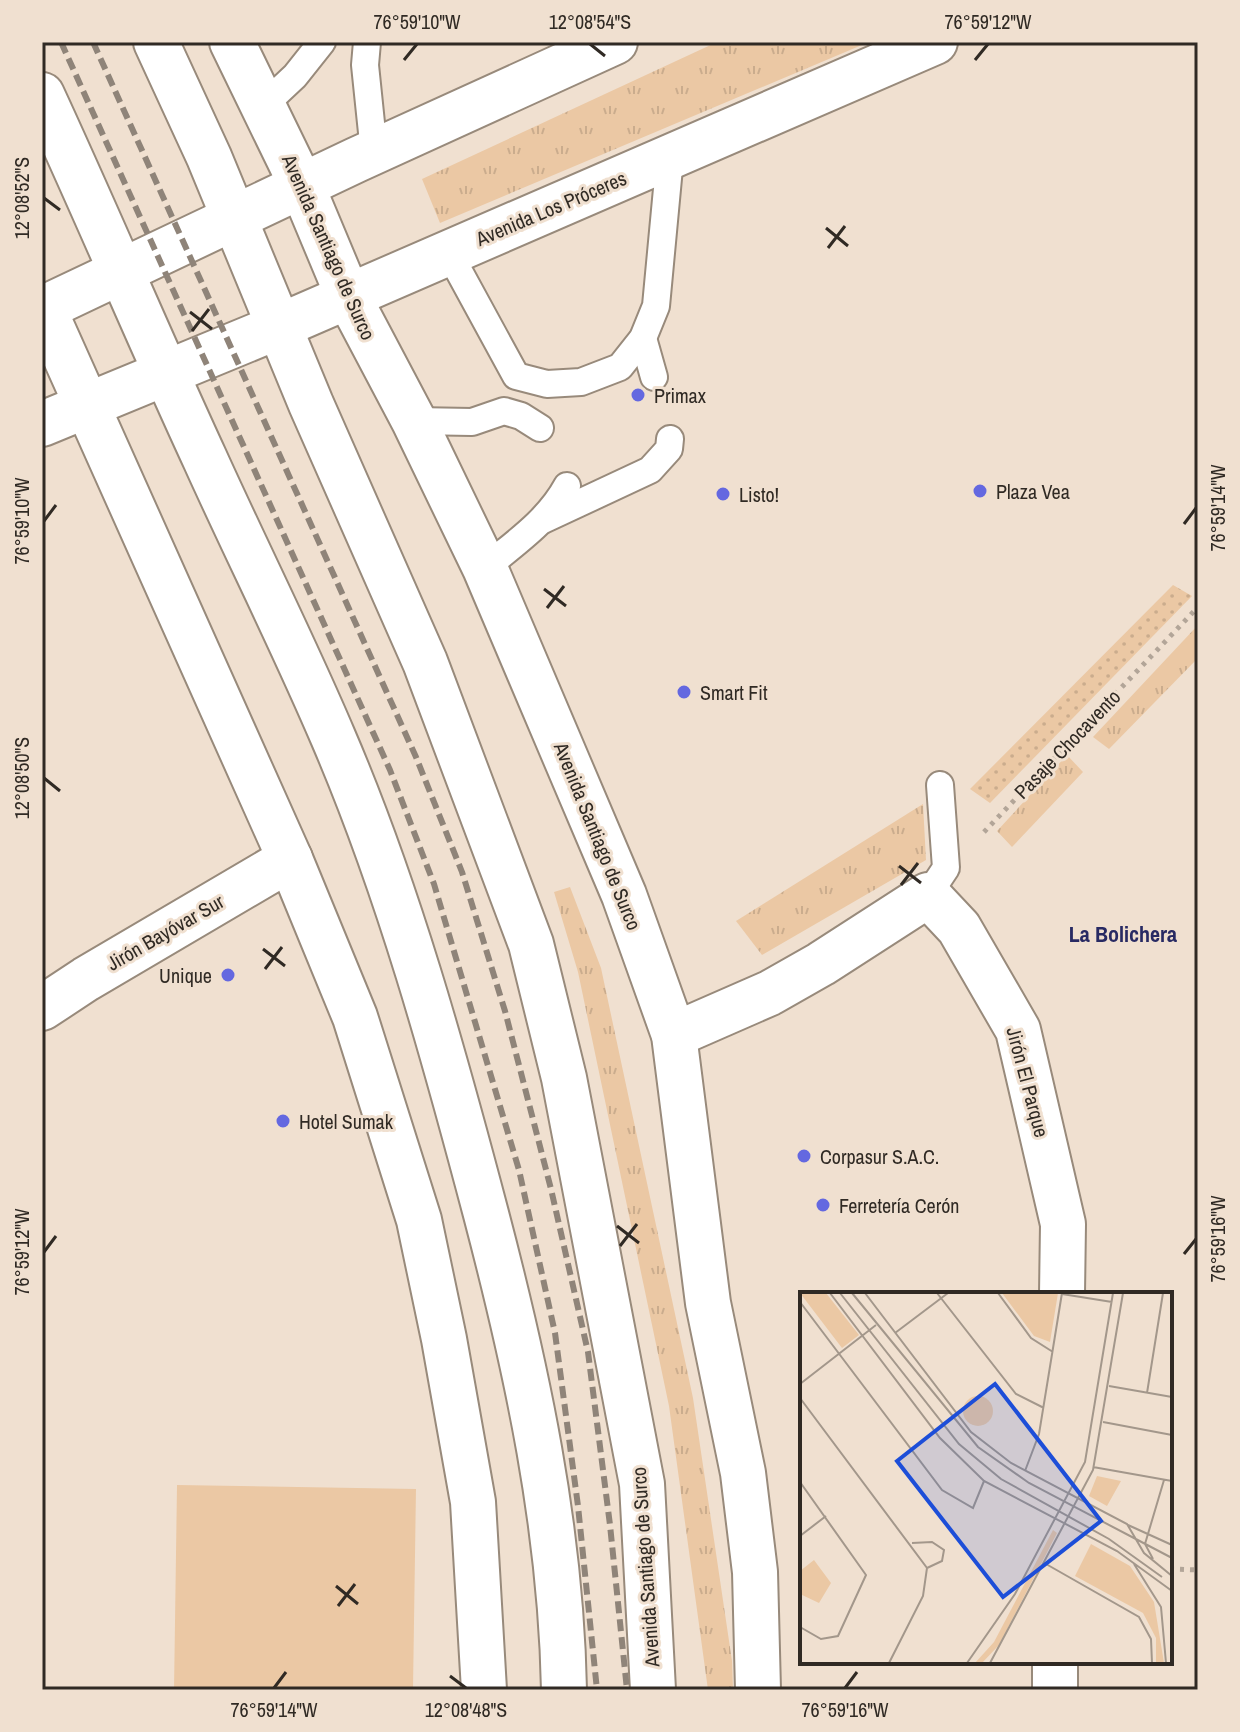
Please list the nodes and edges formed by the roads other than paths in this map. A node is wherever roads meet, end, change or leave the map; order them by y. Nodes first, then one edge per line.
1 (156, 42) edge
2 (232, 42) edge
3 (322, 42) edge
4 (367, 42) edge
5 (615, 42) edge
6 (935, 42) edge
7 (42, 95) edge
8 (263, 106) junction
9 (374, 152) junction
10 (670, 157) junction
11 (302, 186) junction
12 (235, 219) junction
13 (449, 253) junction
14 (121, 271) junction
15 (348, 296) junction
16 (43, 307) edge
17 (280, 326) junction
18 (643, 338) junction
19 (167, 373) junction
20 (516, 376) junction
21 (654, 377) dead end
22 (88, 405) junction
23 (504, 411) junction
24 (414, 421) junction
25 (42, 424) edge
26 (540, 428) dead end
27 (670, 439) dead end
28 (567, 486) dead end
29 (543, 520) junction
30 (485, 568) junction
31 (940, 785) dead end
32 (290, 859) junction
33 (928, 895) junction
34 (42, 1008) edge
35 (674, 1035) junction
36 (1062, 1292) edge
37 (1055, 1664) edge
38 (484, 1690) edge
39 (564, 1690) edge
40 (653, 1690) edge
41 (758, 1690) edge
42 (1055, 1690) edge

1 - 12 main road, Avenida Santiago de Surco
2 - 8 main road, Avenida Santiago de Surco
3 - 8 lane
4 - 9 lane
5 - 9 main road
6 - 10 main road, Avenida Los Próceres
7 - 14 main road
8 - 11 main road, Avenida Santiago de Surco
9 - 11 main road
10 - 13 main road, Avenida Los Próceres
10 - 18 lane
11 - 12 main road
11 - 15 main road, Avenida Santiago de Surco
12 - 14 main road
12 - 17 main road, Avenida Santiago de Surco
13 - 15 main road, Avenida Los Próceres
13 - 20 lane
14 - 16 main road
14 - 19 main road
15 - 17 main road, Avenida Los Próceres
15 - 24 main road, Avenida Santiago de Surco
16 - 22 main road
17 - 19 main road, Avenida Los Próceres
17 - 40 main road, Avenida Santiago de Surco
18 - 20 lane
18 - 21 lane
19 - 22 main road, Avenida Los Próceres
19 - 39 main road
20 - 23 lane
22 - 25 main road, Avenida Los Próceres
22 - 32 main road
23 - 24 lane
23 - 26 lane
24 - 30 main road, Avenida Santiago de Surco
27 - 29 lane
28 - 29 lane
29 - 30 lane
30 - 35 main road, Avenida Santiago de Surco
31 - 33 lane
32 - 34 main road, Jirón Bayóvar Sur
32 - 38 main road
33 - 35 main road
33 - 36 main road, Jirón El Parque
35 - 41 main road, Avenida Santiago de Surco
37 - 42 main road

